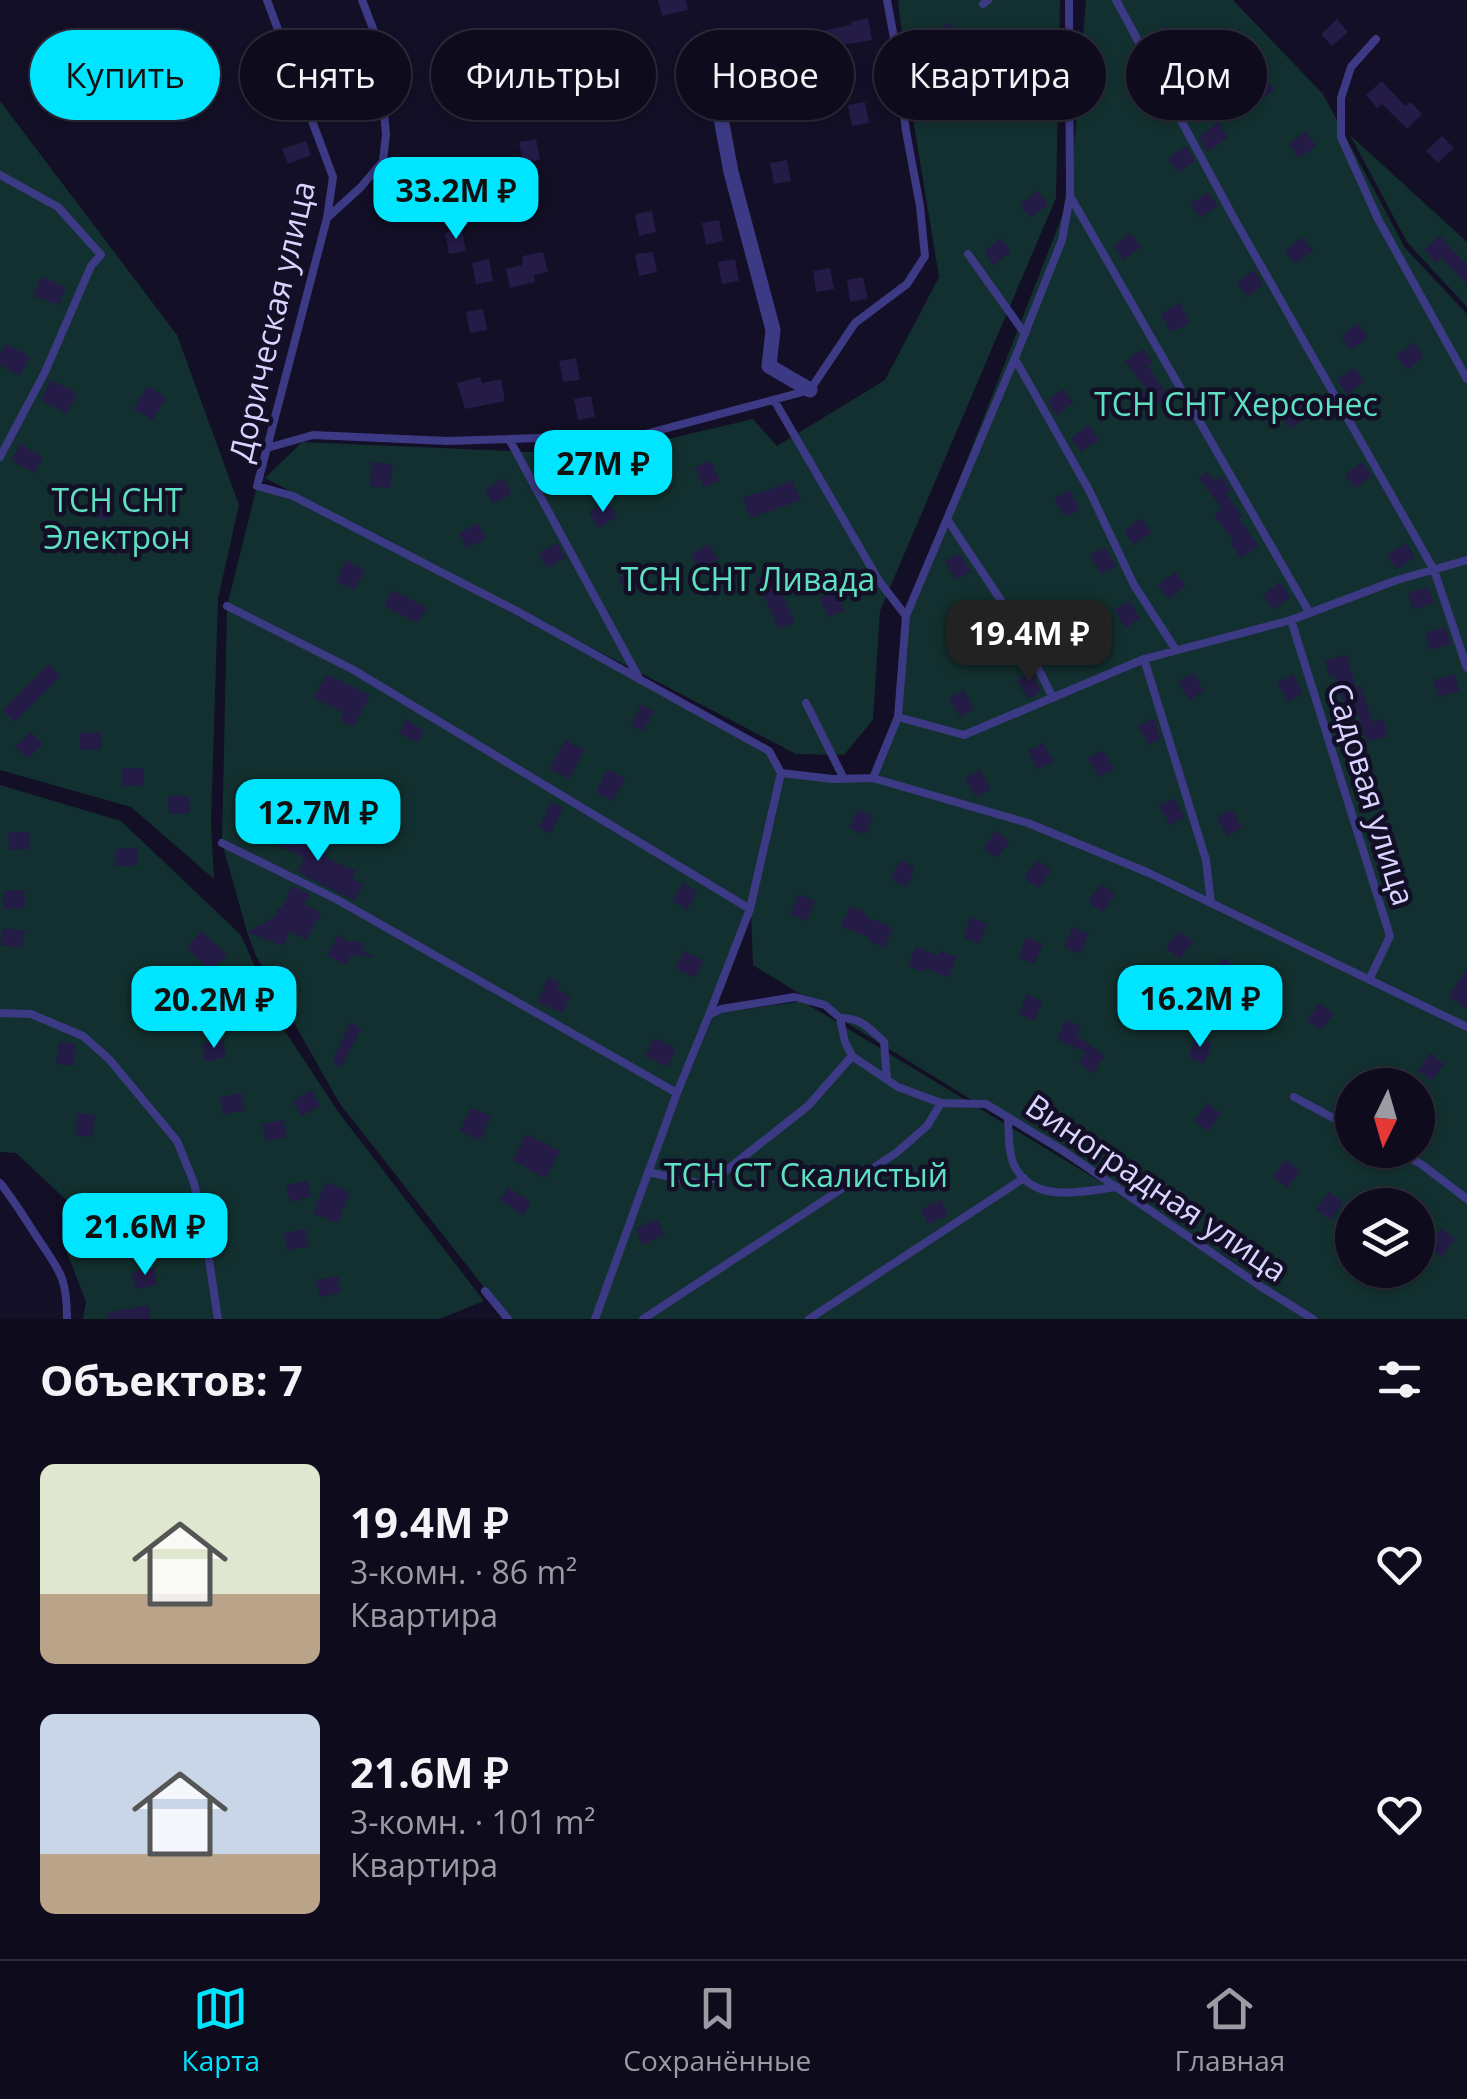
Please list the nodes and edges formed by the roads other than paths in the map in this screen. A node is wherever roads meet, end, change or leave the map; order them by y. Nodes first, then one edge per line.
1 (267, 0) edge
2 (362, 0) edge
3 (887, 0) edge
4 (1069, 0) edge
5 (1116, 0) edge
6 (1376, 40) dead end
7 (721, 120) edge
8 (0, 175) edge
9 (1070, 196) junction
10 (327, 218) junction
11 (968, 254) dead end
12 (1025, 334) junction
13 (1015, 359) junction
14 (1467, 379) edge
15 (810, 390) junction
16 (774, 400) junction
17 (508, 439) junction
18 (267, 448) junction
19 (0, 457) edge
20 (947, 518) junction
21 (1467, 560) edge
22 (1434, 570) junction
23 (227, 606) dead end
24 (1308, 612) junction
25 (906, 616) junction
26 (1292, 620) junction
27 (1176, 650) junction
28 (1144, 660) junction
29 (1467, 668) edge
30 (640, 680) junction
31 (1053, 698) junction
32 (806, 704) dead end
33 (898, 716) junction
34 (781, 773) junction
35 (874, 778) junction
36 (844, 779) junction
37 (222, 843) dead end
38 (1211, 903) junction
39 (750, 909) junction
40 (1369, 980) junction
41 (0, 1013) edge
42 (709, 1015) junction
43 (840, 1018) junction
44 (1467, 1027) edge
45 (852, 1056) junction
46 (887, 1079) junction
47 (677, 1093) junction
48 (1294, 1097) dead end
49 (941, 1102) junction
50 (1008, 1117) junction
51 (1335, 1119) edge
52 (1427, 1168) edge
53 (648, 1172) junction
54 (1024, 1178) junction
55 (0, 1183) edge
56 (1117, 1187) junction
57 (1467, 1199) edge
58 (485, 1291) dead end
59 (67, 1319) edge
60 (218, 1319) edge
61 (508, 1319) edge
62 (595, 1319) edge
63 (643, 1319) edge
64 (809, 1319) edge
65 (1313, 1319) edge

1 - 10 lane, Дорическая улица
2 - 10 lane
3 - 15 lane
4 - 9 lane
5 - 22 lane
6 - 14 lane
7 - 15 street
8 - 19 lane
9 - 12 lane
9 - 24 lane
10 - 18 lane, Дорическая улица
11 - 12 lane
12 - 13 lane
13 - 20 lane
13 - 27 lane
15 - 16 lane
16 - 17 lane
16 - 25 lane
17 - 18 lane
17 - 30 lane
18 - 30 lane, Дорическая улица
20 - 25 lane
20 - 31 lane
21 - 22 lane
22 - 24 lane
22 - 29 lane
23 - 39 lane
24 - 26 lane
25 - 33 lane
26 - 27 lane
26 - 40 lane, Садовая улица
27 - 28 lane
28 - 31 lane
28 - 38 lane
30 - 34 lane
31 - 33 lane
32 - 36 lane
33 - 35 lane
34 - 36 lane
34 - 39 lane
35 - 36 lane
35 - 38 lane
37 - 47 lane
38 - 40 lane
39 - 42 lane
40 - 44 lane
41 - 60 lane
42 - 43 lane
42 - 47 lane
43 - 45 lane
43 - 46 lane
45 - 46 lane, Виноградная улица
45 - 53 lane
46 - 49 lane, Виноградная улица
47 - 53 lane
48 - 51 lane
49 - 50 lane, Виноградная улица
49 - 63 lane
50 - 54 lane
50 - 56 lane, Виноградная улица
52 - 57 lane
53 - 62 lane
54 - 56 lane
54 - 64 lane
55 - 59 lane
56 - 65 lane, Виноградная улица
58 - 61 lane

